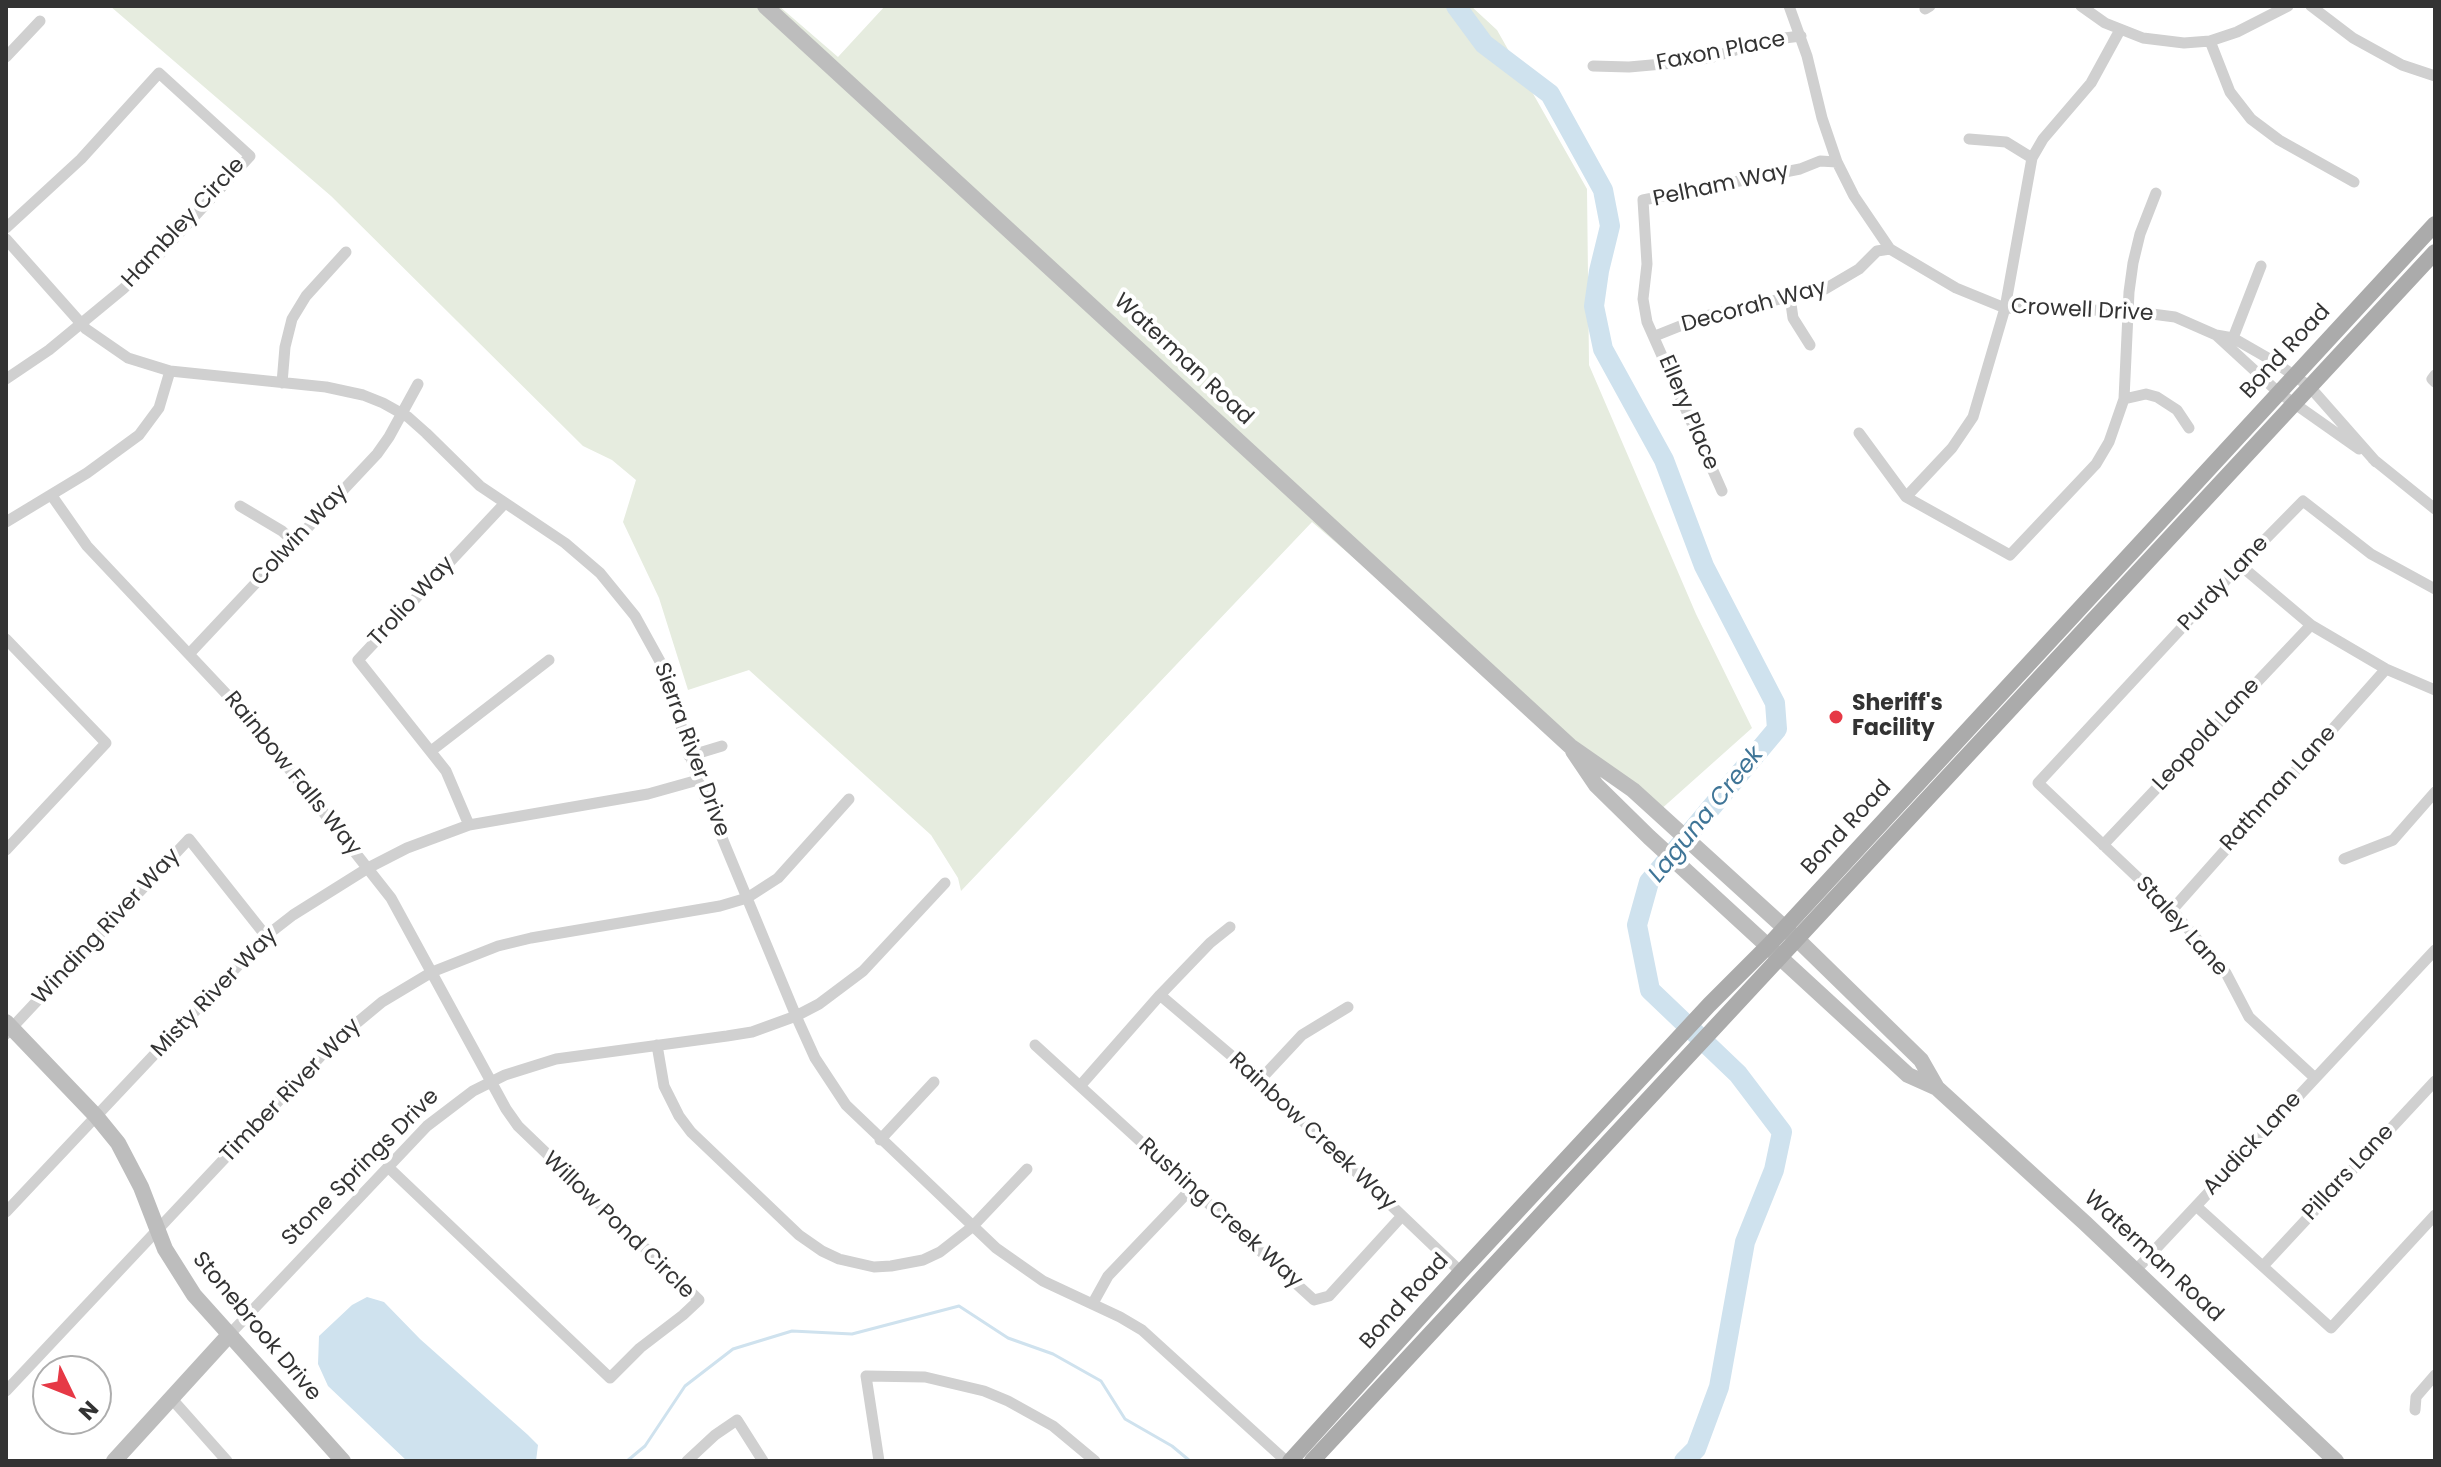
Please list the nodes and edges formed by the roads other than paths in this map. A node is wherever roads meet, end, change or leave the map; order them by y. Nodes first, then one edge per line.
1 (765, 6) edge
2 (1789, 6) edge
3 (2081, 6) edge
4 (2288, 6) edge
5 (2311, 6) edge
6 (40, 21) dead end
7 (2120, 30) junction
8 (1801, 36) junction
9 (2210, 41) junction
10 (6, 57) edge
11 (1593, 66) dead end
12 (2435, 76) edge
13 (1969, 139) dead end
14 (2032, 158) junction
15 (1837, 162) junction
16 (2354, 182) dead end
17 (2156, 193) dead end
18 (2435, 224) edge
19 (6, 228) edge
20 (6, 239) edge
21 (1890, 249) junction
22 (346, 252) dead end
23 (2435, 252) edge
24 (2261, 266) dead end
25 (1790, 297) junction
26 (2005, 308) junction
27 (2129, 311) junction
28 (82, 324) junction
29 (2216, 335) junction
30 (1655, 336) junction
31 (2233, 338) junction
32 (1810, 345) dead end
33 (170, 371) junction
34 (2435, 375) edge
35 (2294, 376) junction
36 (6, 379) edge
37 (2435, 382) edge
38 (282, 383) junction
39 (418, 384) dead end
40 (2309, 386) junction
41 (2278, 392) junction
42 (2124, 399) junction
43 (2293, 403) junction
44 (402, 414) junction
45 (2189, 428) dead end
46 (1859, 433) dead end
47 (2376, 462) junction
48 (1722, 491) dead end
49 (52, 496) junction
50 (1906, 497) junction
51 (505, 503) junction
52 (240, 506) dead end
53 (2435, 509) edge
54 (6, 522) edge
55 (294, 542) junction
56 (2240, 565) junction
57 (2435, 589) edge
58 (2311, 625) junction
59 (6, 639) edge
60 (190, 653) junction
61 (549, 660) dead end
62 (2386, 669) junction
63 (2435, 690) edge
64 (722, 746) dead end
65 (1570, 746) junction
66 (431, 751) junction
67 (689, 756) junction
68 (698, 780) junction
69 (2038, 783) joint
70 (2435, 792) edge
71 (849, 799) dead end
72 (469, 825) junction
73 (2103, 845) junction
74 (6, 850) edge
75 (2344, 859) dead end
76 (368, 868) junction
77 (945, 883) dead end
78 (747, 898) junction
79 (2172, 910) junction
80 (1230, 927) dead end
81 (1785, 929) junction
82 (266, 936) junction
83 (1798, 940) junction
84 (2435, 950) edge
85 (1776, 951) junction
86 (432, 972) junction
87 (1160, 995) junction
88 (1348, 1007) dead end
89 (796, 1016) junction
90 (8, 1028) edge
91 (657, 1045) junction
92 (1035, 1045) dead end
93 (2315, 1078) junction
94 (1260, 1080) junction
95 (2435, 1081) edge
96 (491, 1082) junction
97 (934, 1082) dead end
98 (1080, 1086) junction
99 (1937, 1088) junction
100 (96, 1116) junction
101 (880, 1140) junction
102 (388, 1167) junction
103 (1027, 1169) dead end
104 (1192, 1188) junction
105 (2196, 1206) junction
106 (6, 1212) edge
107 (2435, 1215) edge
108 (1401, 1217) junction
109 (972, 1227) junction
110 (157, 1230) junction
111 (2263, 1266) junction
112 (2135, 1271) junction
113 (1461, 1272) junction
114 (1093, 1303) junction
115 (229, 1335) junction
116 (2435, 1375) edge
117 (1389, 1377) junction
118 (6, 1391) edge
119 (171, 1398) junction
120 (2415, 1410) dead end
121 (114, 1461) edge
122 (227, 1461) edge
123 (343, 1461) edge
124 (687, 1461) edge
125 (763, 1461) edge
126 (879, 1461) edge
127 (1095, 1461) edge
128 (1288, 1461) edge
129 (1312, 1461) edge
130 (2336, 1461) edge

1 - 65 main road, Waterman Road
2 - 8 street, Crowell Drive
3 - 7 street
4 - 9 street
5 - 12 street
6 - 10 street
7 - 9 street
7 - 14 street
8 - 11 street, Faxon Place
8 - 15 street, Crowell Drive
9 - 16 street
13 - 14 street
14 - 26 street
15 - 21 street, Crowell Drive
15 - 30 street, Pelham Way
17 - 27 street
18 - 35 main road, Bond Road
19 - 28 street, Hambley Circle
20 - 28 street, Sierra River Drive
21 - 25 street, Decorah Way
21 - 26 street, Crowell Drive
22 - 38 street
23 - 40 main road, Bond Road
24 - 31 street
25 - 30 street, Decorah Way
25 - 32 street
26 - 27 street, Crowell Drive
26 - 50 street
27 - 29 street, Crowell Drive
27 - 42 street
28 - 33 street, Sierra River Drive
28 - 36 street
29 - 31 street, Crowell Drive
29 - 41 street, Crowell Drive
30 - 48 street, Ellery Place
31 - 35 street, Crowell Drive
33 - 38 street, Sierra River Drive
33 - 49 street
34 - 37 street
35 - 40 street, Crowell Drive
35 - 41 main road, Bond Road
38 - 44 street, Sierra River Drive
39 - 44 street, Colwin Way
40 - 43 main road, Bond Road
40 - 47 street, Crowell Drive
41 - 43 street, Crowell Drive
41 - 81 main road, Bond Road
42 - 45 street
42 - 50 street
43 - 47 street, Crowell Drive
43 - 83 main road, Bond Road
44 - 51 street, Sierra River Drive
44 - 55 street, Colwin Way
46 - 50 street
47 - 53 street
49 - 54 street
49 - 60 street, Rainbow Falls Way
51 - 66 street, Trolio Way
51 - 67 street, Sierra River Drive
52 - 55 street
55 - 60 street, Colwin Way
56 - 57 street, Purdy Lane
56 - 58 street
56 - 69 street, Purdy Lane
58 - 62 street
58 - 73 street, Leopold Lane
59 - 74 street
60 - 76 street, Rainbow Falls Way
61 - 66 street
62 - 63 street
62 - 79 street, Rathman Lane
64 - 67 street
65 - 81 main road, Waterman Road
65 - 85 main road, Waterman Road
66 - 72 street, Trolio Way
67 - 68 street, Sierra River Drive
68 - 72 street, Misty River Way
68 - 78 street, Sierra River Drive
69 - 73 street, Staley Lane
70 - 75 street
71 - 78 street, Timber River Way
72 - 76 street, Misty River Way
73 - 79 street, Staley Lane
76 - 82 street, Misty River Way
76 - 86 street, Rainbow Falls Way
77 - 89 street, Stone Springs Drive
78 - 86 street, Timber River Way
78 - 89 street, Sierra River Drive
79 - 93 street, Staley Lane
80 - 87 street
81 - 83 main road, Waterman Road
81 - 85 main road, Bond Road
82 - 90 street, Winding River Way
82 - 100 street, Misty River Way
83 - 85 main road, Bond Road
83 - 99 main road, Waterman Road
84 - 93 street, Audick Lane
85 - 99 main road, Waterman Road
85 - 113 main road, Bond Road
85 - 117 main road, Bond Road
86 - 96 street, Rainbow Falls Way
86 - 110 street, Timber River Way
87 - 94 street, Rainbow Creek Way
87 - 98 street
88 - 94 street
89 - 91 street, Stone Springs Drive
89 - 101 street, Sierra River Drive
90 - 100 main road, Stonebrook Drive
91 - 96 street, Stone Springs Drive
91 - 109 street
92 - 98 street, Rushing Creek Way
93 - 105 street, Audick Lane
94 - 108 street, Rainbow Creek Way
95 - 111 street, Pillars Lane
96 - 102 street, Stone Springs Drive
96 - 102 street, Willow Pond Circle
97 - 101 street
98 - 104 street, Rushing Creek Way
99 - 112 main road, Waterman Road
100 - 106 street, Misty River Way
100 - 110 main road, Stonebrook Drive
101 - 109 street, Sierra River Drive
102 - 115 street, Stone Springs Drive
103 - 109 street
104 - 108 street, Rushing Creek Way
104 - 114 street
105 - 111 street, Audick Lane
105 - 112 street
107 - 111 street, Audick Lane
108 - 113 street, Rainbow Creek Way
109 - 114 street, Sierra River Drive
110 - 115 main road, Stonebrook Drive
110 - 118 street, Timber River Way
112 - 130 main road, Waterman Road
113 - 117 main road
113 - 128 main road, Bond Road
114 - 128 street, Sierra River Drive
115 - 119 main road, Stone Springs Drive
115 - 123 main road, Stonebrook Drive
116 - 120 street
117 - 129 main road, Bond Road
119 - 121 main road, Stone Springs Drive
119 - 122 street
124 - 125 street
126 - 127 street

